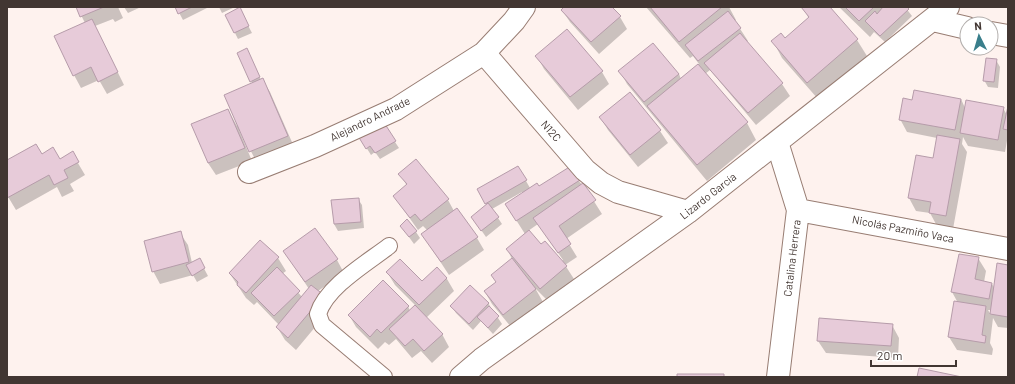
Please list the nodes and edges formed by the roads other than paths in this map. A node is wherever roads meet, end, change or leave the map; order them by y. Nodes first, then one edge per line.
1 (524, 7) edge
2 (941, 14) edge
3 (959, 24) edge
4 (484, 53) junction
5 (777, 142) junction
6 (249, 172) dead end
7 (798, 210) junction
8 (688, 212) junction
9 (389, 246) dead end
10 (1008, 249) edge
11 (384, 377) edge
12 (461, 377) edge
13 (778, 377) edge

1 - 4 street
2 - 3 street
2 - 5 street, Lizardo García
4 - 6 street, Alejandro Andrade
4 - 8 street, N12C
5 - 7 street, Catalina Herrera
5 - 8 street, Lizardo García
7 - 10 street, Nicolás Pazmiño Vaca
7 - 13 street, Catalina Herrera
8 - 12 street, Lizardo García
9 - 11 lane

